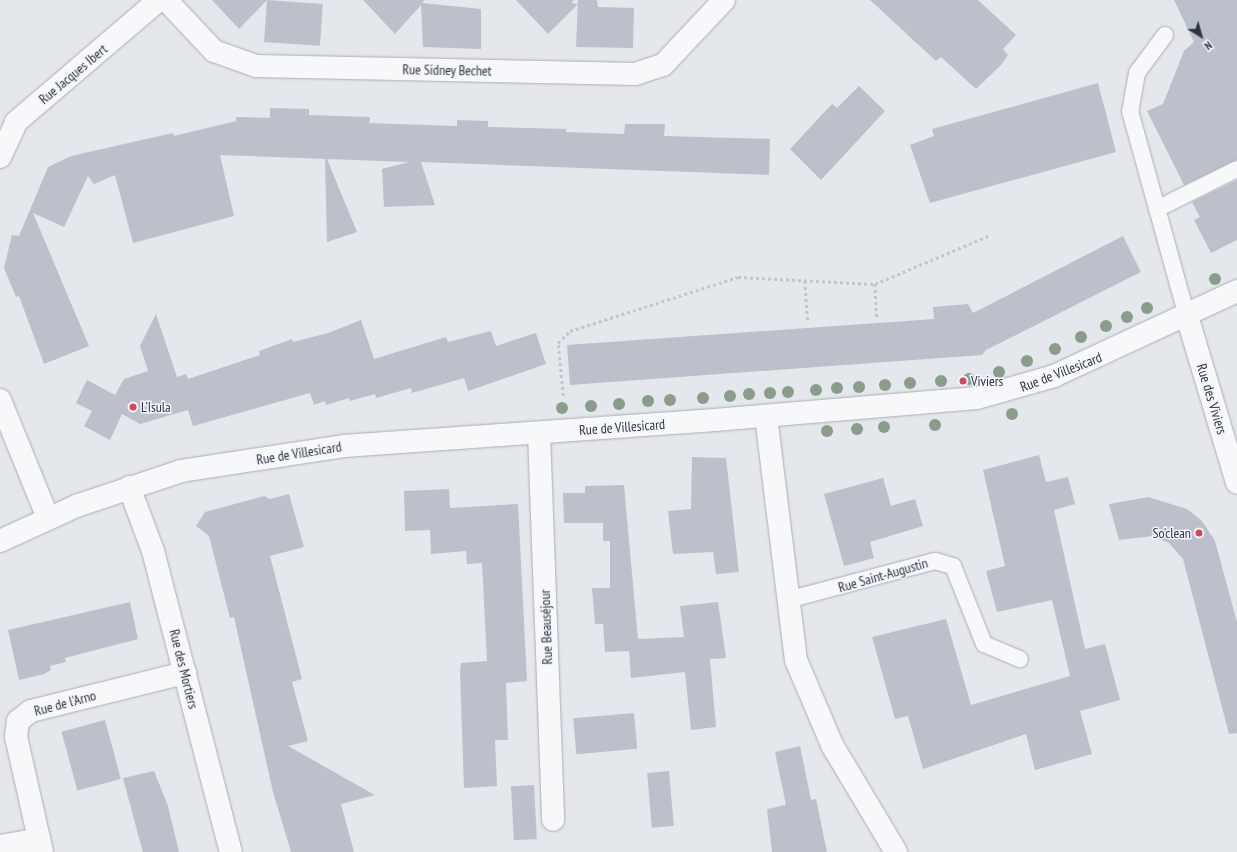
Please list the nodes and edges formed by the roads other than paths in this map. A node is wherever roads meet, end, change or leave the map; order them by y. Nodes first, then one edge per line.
1 (159, 0) edge
2 (166, 0) edge
3 (724, 0) edge
4 (1165, 35) dead end
5 (0, 157) edge
6 (1237, 169) edge
7 (1157, 209) junction
8 (1237, 291) edge
9 (1187, 316) junction
10 (0, 400) edge
11 (766, 416) junction
12 (540, 434) junction
13 (1237, 483) edge
14 (129, 487) junction
15 (48, 518) junction
16 (0, 541) edge
17 (787, 600) junction
18 (1020, 659) dead end
19 (185, 673) junction
20 (553, 820) dead end
21 (40, 845) edge
22 (0, 846) edge
23 (231, 852) edge
24 (896, 852) edge

1 - 5 street, Rue Jacques Ibert
2 - 3 street, Rue Sidney Bechet
4 - 7 lane
6 - 7 lane
7 - 9 lane
8 - 9 street, Rue de Villesicard
9 - 11 street, Rue de Villesicard
9 - 13 street, Rue des Viviers
10 - 15 street
11 - 12 street, Rue de Villesicard
11 - 17 street
12 - 14 street, Rue de Villesicard
12 - 20 street, Rue Beauséjour
14 - 15 street, Rue de Villesicard
14 - 19 street, Rue des Mortiers
15 - 16 street, Rue de Villesicard
17 - 18 lane, Rue Saint-Augustin
17 - 24 street
19 - 21 street, Rue de l'Arno
19 - 23 street, Rue des Mortiers
21 - 22 street, Rue de l'Arno

